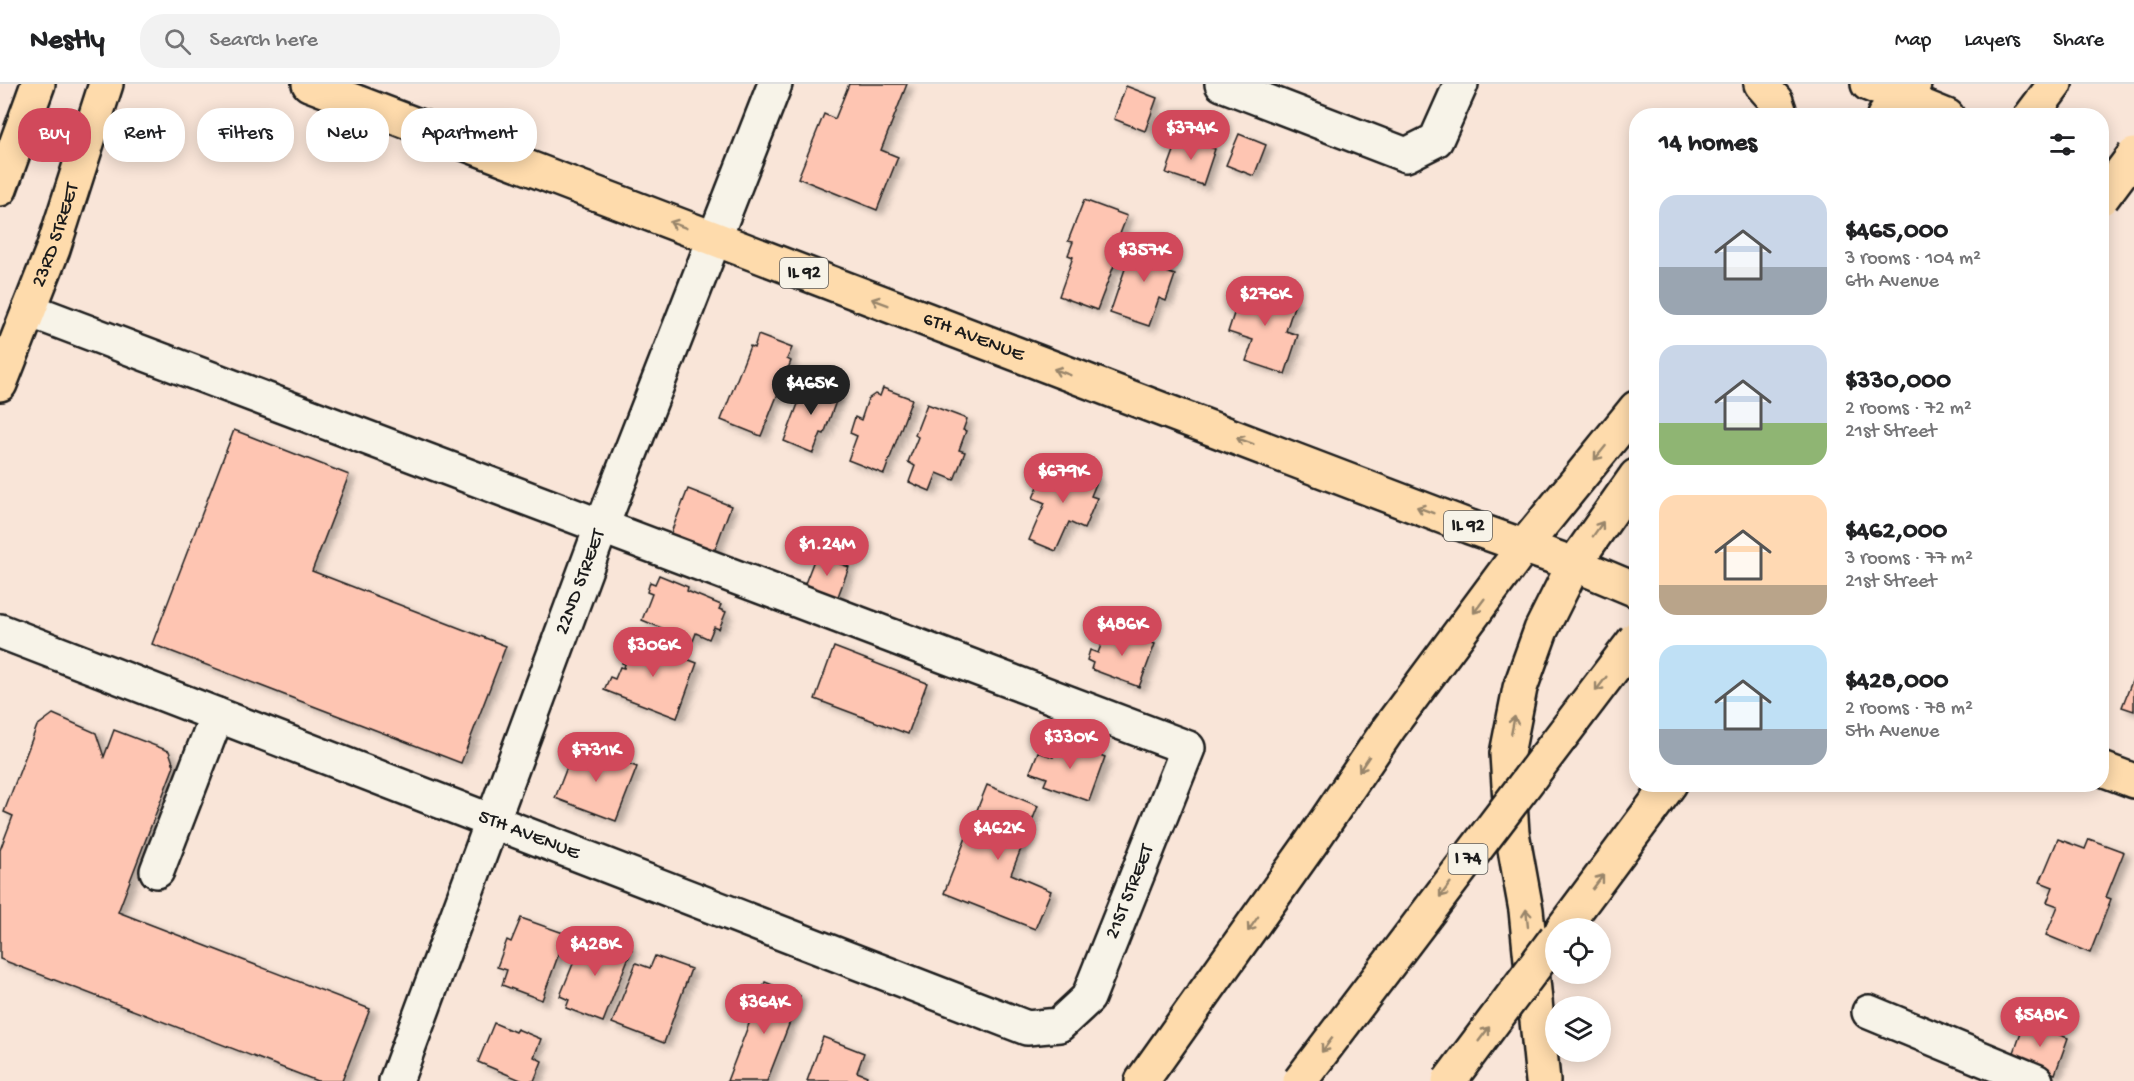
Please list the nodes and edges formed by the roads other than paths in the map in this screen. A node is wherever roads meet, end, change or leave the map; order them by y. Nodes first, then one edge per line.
1 (38, 84) edge
2 (106, 84) edge
3 (309, 84) edge
4 (775, 84) edge
5 (1222, 84) edge
6 (1461, 84) edge
7 (1761, 84) edge
8 (1868, 84) edge
9 (2055, 84) edge
10 (1899, 99) edge
11 (1778, 108) edge
12 (1924, 108) edge
13 (2037, 108) edge
14 (2134, 155) edge
15 (2109, 178) edge
16 (2134, 187) edge
17 (0, 189) edge
18 (2109, 189) edge
19 (714, 238) junction
20 (29, 310) junction
21 (0, 384) edge
22 (1629, 417) edge
23 (1629, 486) edge
24 (602, 528) junction
25 (1524, 546) junction
26 (1574, 564) junction
27 (1629, 587) edge
28 (0, 631) edge
29 (1629, 647) edge
30 (217, 715) junction
31 (2109, 772) edge
32 (2134, 781) edge
33 (1664, 792) edge
34 (492, 822) junction
35 (157, 871) dead end
36 (1570, 918) edge
37 (1545, 953) edge
38 (1869, 1012) dead end
39 (1059, 1025) joint
40 (396, 1081) edge
41 (1142, 1081) edge
42 (1300, 1081) edge
43 (1449, 1081) edge
44 (1543, 1081) edge
45 (2036, 1081) edge

1 - 17 main road
2 - 20 main road, 23RD STREET
19 -> 3 main road, 6TH AVENUE / IL 92
4 - 19 street, 22ND STREET
5 - 6 street
7 - 11 main road
8 - 10 main road
9 - 13 main road
10 - 12 main road
14 - 18 main road, bridge
15 - 16 main road
19 - 24 street, 22ND STREET
25 -> 19 main road, 6TH AVENUE / IL 92
20 - 21 main road, 23RD STREET
20 - 24 street
22 -> 25 main road
26 -> 23 main road
24 - 34 street, 22ND STREET
24 - 39 street, 21ST STREET
25 - 26 main road, 6TH AVENUE / IL 92
25 -> 41 main road
26 - 27 main road, 6TH AVENUE / IL 92
44 -> 26 main road
28 - 30 street, 5TH AVENUE
29 -> 42 main road, I 74, bridge
30 - 34 street, 5TH AVENUE
30 - 35 street
31 - 32 main road
36 -> 33 main road
34 - 39 street, 5TH AVENUE
34 - 40 street, 22ND STREET
43 -> 37 main road, bridge
38 - 45 street

